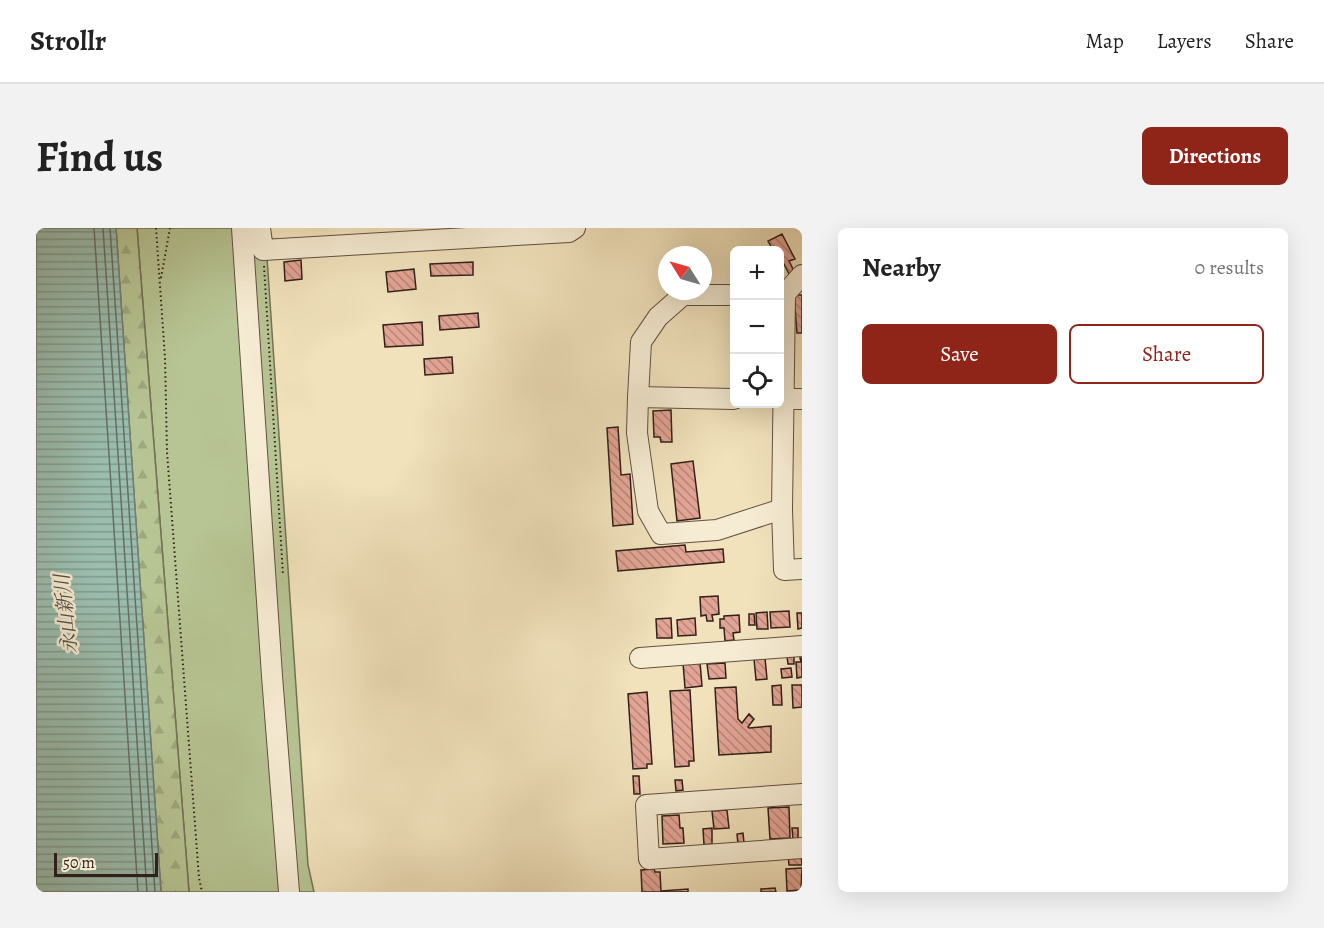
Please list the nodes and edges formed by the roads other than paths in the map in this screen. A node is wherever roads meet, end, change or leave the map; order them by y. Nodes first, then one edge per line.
1 (242, 228) edge
2 (260, 228) edge
3 (575, 228) edge
4 (802, 275) edge
5 (784, 292) edge
6 (730, 294) edge
7 (782, 300) edge
8 (638, 397) junction
9 (730, 399) edge
10 (788, 399) edge
11 (782, 508) junction
12 (802, 568) edge
13 (802, 646) edge
14 (640, 658) dead end
15 (802, 794) edge
16 (802, 848) edge
17 (289, 892) edge

1 - 17 street
2 - 3 street
4 - 5 street
6 - 8 street
7 - 10 street
8 - 9 street
8 - 11 street
10 - 11 street
11 - 12 street
13 - 14 street
15 - 16 street

